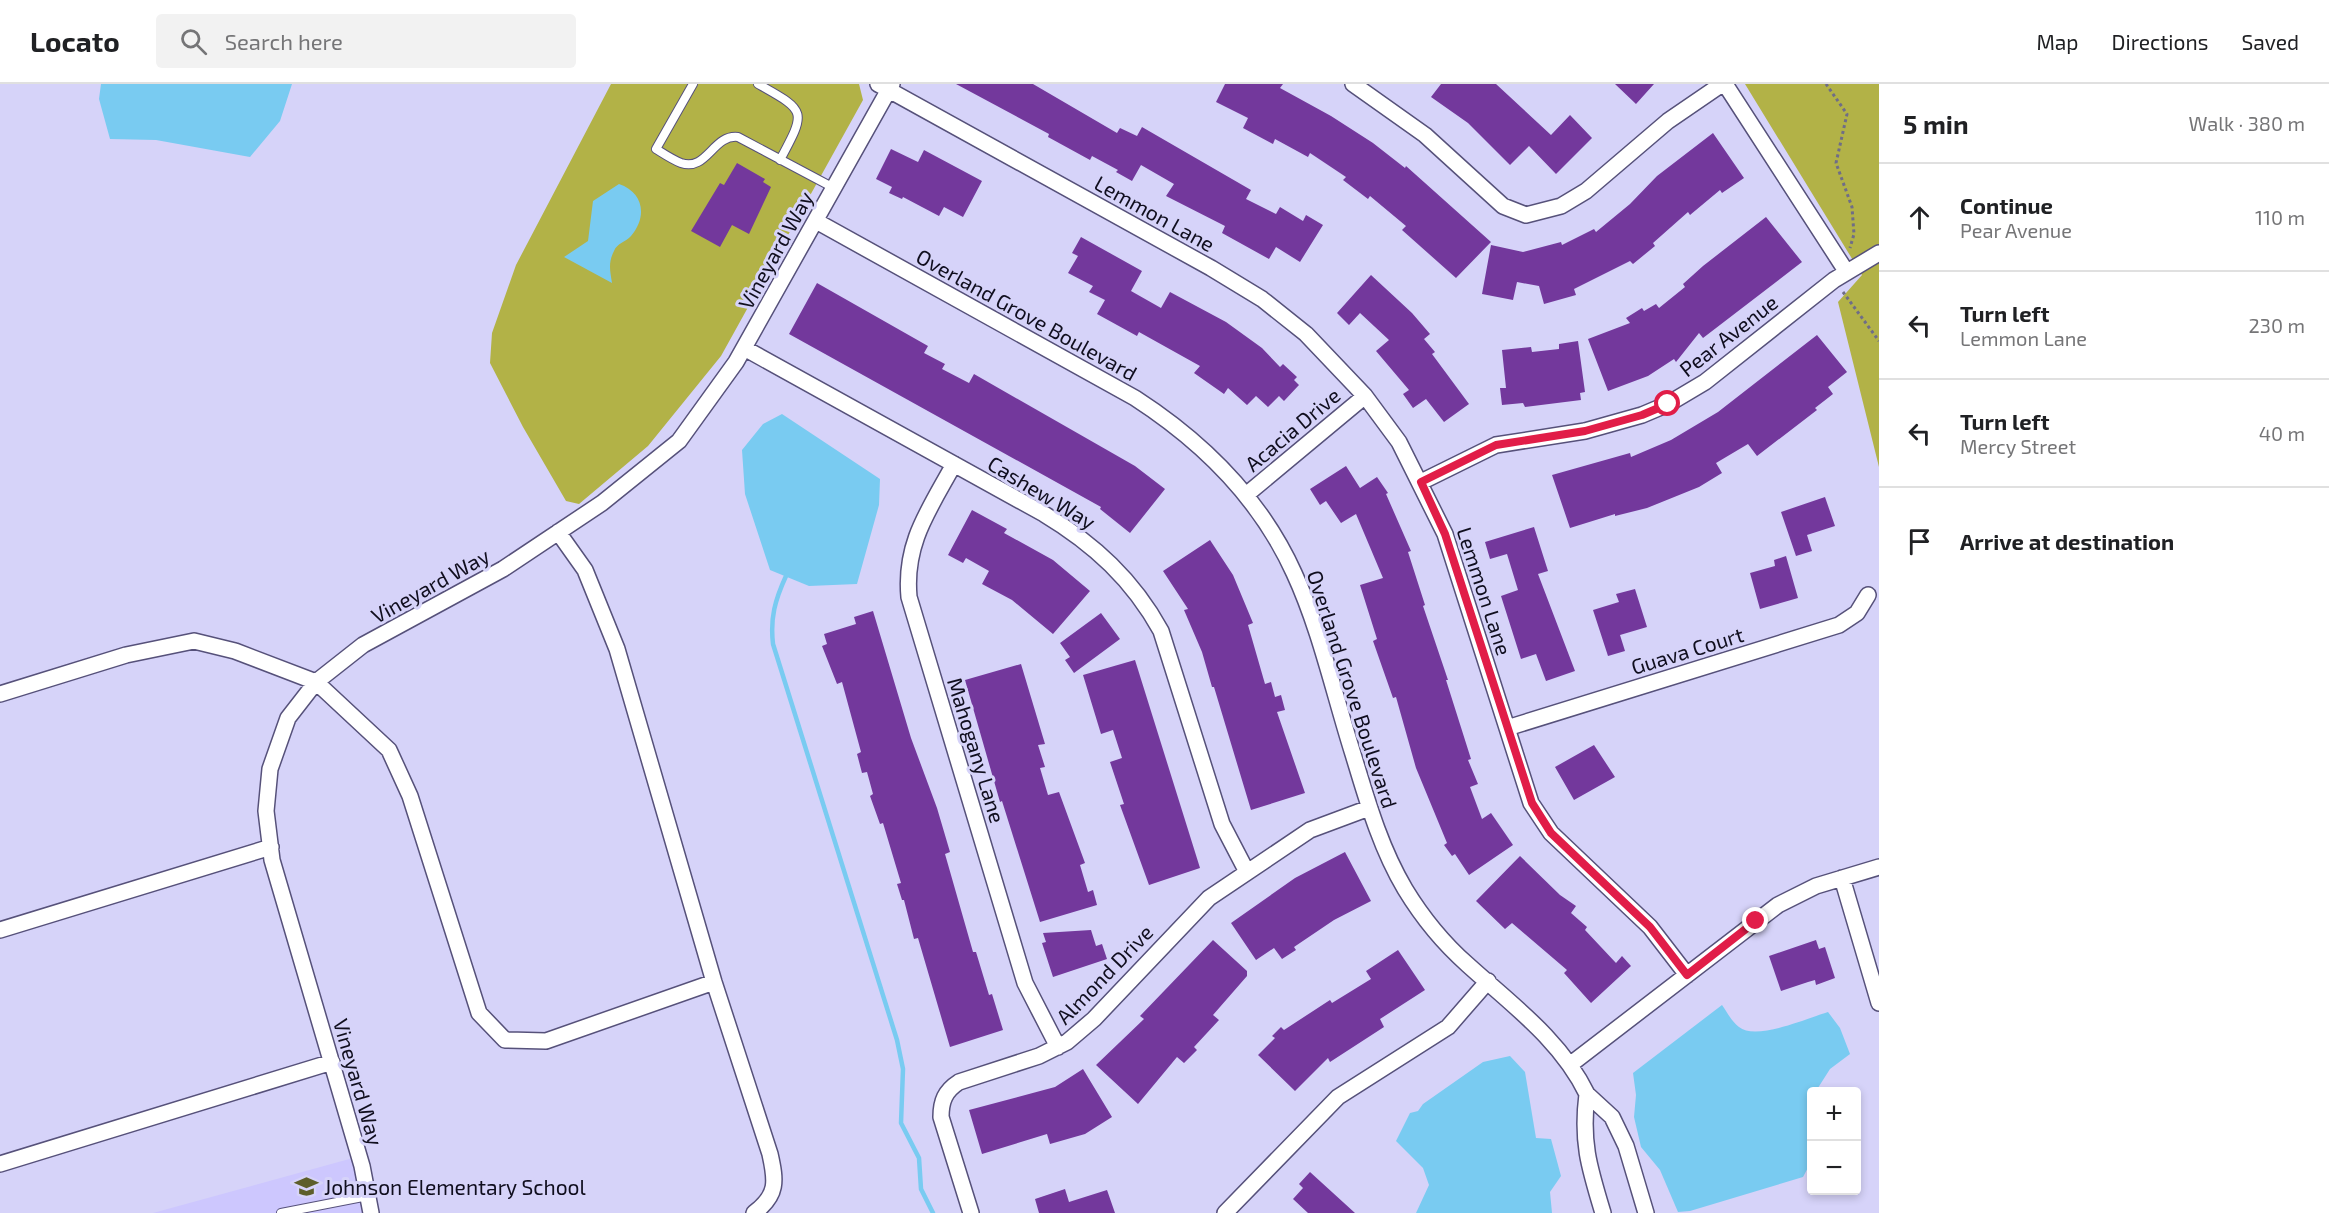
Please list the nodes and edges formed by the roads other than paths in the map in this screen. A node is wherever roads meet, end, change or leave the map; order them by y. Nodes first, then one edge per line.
1 (693, 84) edge
2 (758, 84) edge
3 (1353, 84) edge
4 (1724, 84) edge
5 (886, 86) edge
6 (780, 160) junction
7 (834, 188) junction
8 (816, 221) junction
9 (1879, 252) edge
10 (1846, 271) junction
11 (744, 348) junction
12 (1365, 396) junction
13 (954, 464) junction
14 (1421, 482) junction
15 (1246, 495) junction
16 (558, 532) junction
17 (1868, 595) dead end
18 (316, 682) junction
19 (0, 694) edge
20 (1507, 728) junction
21 (1369, 808) junction
22 (271, 847) junction
23 (1879, 867) edge
24 (1247, 872) junction
25 (1842, 878) junction
26 (0, 930) edge
27 (1687, 975) junction
28 (1488, 981) junction
29 (714, 982) junction
30 (1879, 1003) edge
31 (1058, 1047) junction
32 (332, 1062) junction
33 (1571, 1064) junction
34 (1587, 1094) junction
35 (0, 1164) edge
36 (368, 1196) junction
37 (281, 1213) edge
38 (371, 1213) edge
39 (754, 1213) edge
40 (971, 1213) edge
41 (1225, 1213) edge
42 (1603, 1213) edge
43 (1646, 1213) edge

1 - 6 lane
2 - 6 lane
3 - 4 street
4 - 10 street
5 - 7 street, Vineyard Way
5 - 12 street, Lemmon Lane
6 - 7 lane
7 - 8 street, Vineyard Way
8 - 11 street, Vineyard Way
8 - 15 street, Overland Grove Boulevard
9 - 10 street, Pear Avenue
10 - 14 street, Pear Avenue
11 - 13 street, Cashew Way
11 - 16 street, Vineyard Way
12 - 14 street, Lemmon Lane
12 - 15 street, Acacia Drive
13 - 24 street, Cashew Way
13 - 31 street, Mahogany Lane
14 - 20 street, Lemmon Lane
15 - 21 street, Overland Grove Boulevard
16 - 18 street, Vineyard Way
16 - 29 street
17 - 20 street, Guava Court
18 - 19 street
18 - 22 street, Vineyard Way
18 - 29 street
20 - 27 street, Lemmon Lane
21 - 24 street, Almond Drive
21 - 28 street, Overland Grove Boulevard
22 - 26 street
22 - 32 street, Vineyard Way
23 - 25 street
24 - 31 street, Almond Drive
25 - 27 street
25 - 30 street
27 - 33 street
28 - 33 street, Overland Grove Boulevard
28 - 41 street
29 - 39 street
31 - 40 street, Almond Drive
32 - 35 street
32 - 36 street, Vineyard Way
33 - 34 street, Overland Grove Boulevard
34 - 42 street
34 - 43 street, Overland Grove Boulevard
36 - 37 lane
36 - 38 street, Vineyard Way

